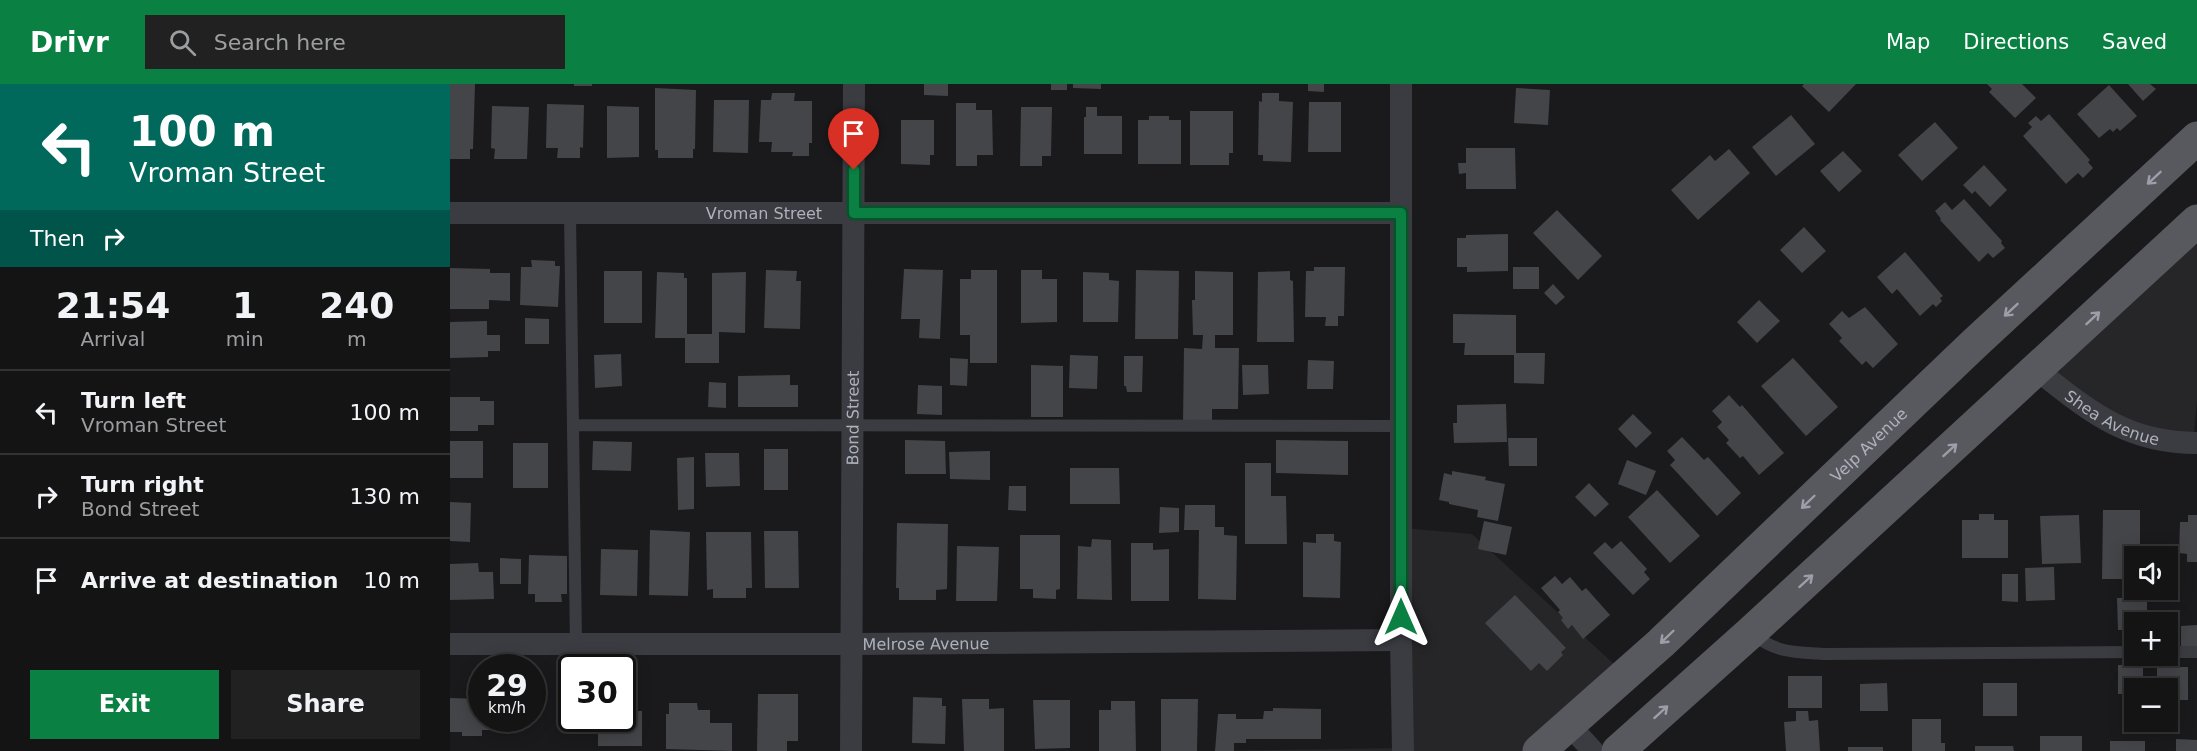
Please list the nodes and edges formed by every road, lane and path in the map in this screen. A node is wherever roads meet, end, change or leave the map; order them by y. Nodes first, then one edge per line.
1 (855, 84) edge
2 (1401, 84) edge
3 (2197, 138) edge
4 (450, 213) edge
5 (570, 213) junction
6 (854, 213) junction
7 (1401, 213) junction
8 (2196, 224) edge
9 (2037, 370) junction
10 (573, 425) junction
11 (1400, 426) junction
12 (853, 427) junction
13 (2197, 443) edge
14 (1750, 633) junction
15 (1401, 640) junction
16 (450, 644) edge
17 (576, 644) junction
18 (852, 644) junction
19 (2124, 652) edge
20 (2178, 652) edge
21 (2197, 652) edge
22 (1569, 725) junction
23 (851, 751) edge
24 (1403, 751) edge
25 (1539, 751) edge
26 (1593, 751) edge
27 (1618, 751) edge

1 - 6 street, Bond Street
2 - 7 street
3 -> 22 main road, Velp Avenue
4 - 5 street, Vroman Street
5 - 6 street, Vroman Street
5 - 10 lane
6 - 7 street, Vroman Street
6 - 12 street, Bond Street
7 - 11 street
9 -> 8 main road
9 - 13 street, Shea Avenue
14 -> 9 main road
10 - 12 lane
10 - 17 lane
11 - 12 lane
11 - 15 street
12 - 18 street, Bond Street
14 - 19 lane
27 -> 14 main road
15 - 18 street, Melrose Avenue
15 - 24 street
16 - 17 street, Melrose Avenue
17 - 18 street, Melrose Avenue
18 - 23 street, Bond Street
20 - 21 lane
22 - 25 main road, Velp Avenue
22 - 26 street

